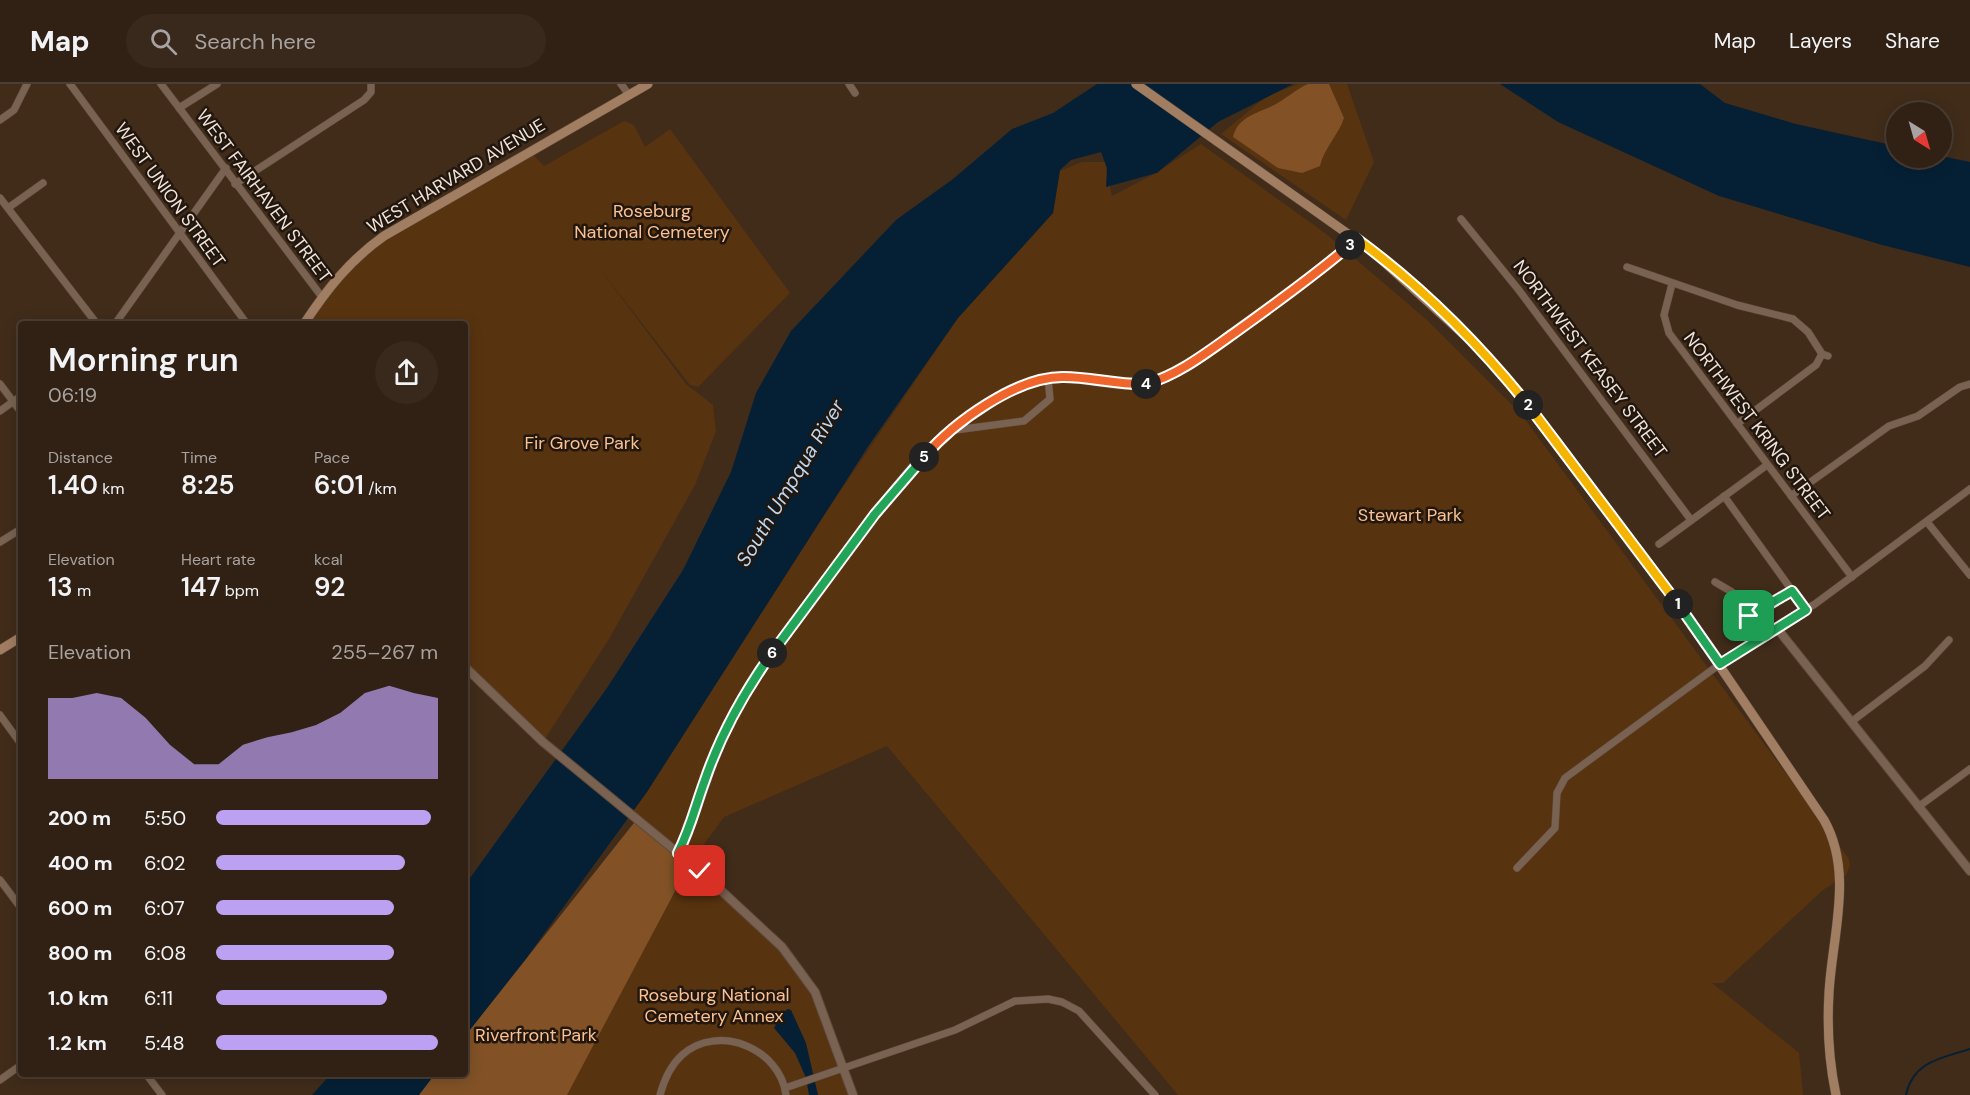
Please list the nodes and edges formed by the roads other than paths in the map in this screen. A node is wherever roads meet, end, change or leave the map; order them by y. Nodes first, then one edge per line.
1 (26, 84) edge
2 (70, 84) edge
3 (161, 84) edge
4 (217, 84) edge
5 (621, 84) edge
6 (648, 84) edge
7 (849, 84) edge
8 (1136, 84) edge
9 (371, 88) edge
10 (855, 93) dead end
11 (629, 95) junction
12 (179, 108) junction
13 (0, 120) edge
14 (226, 168) junction
15 (43, 183) dead end
16 (235, 184) junction
17 (0, 198) edge
18 (8, 208) junction
19 (1461, 219) dead end
20 (180, 233) junction
21 (1357, 239) junction
22 (1627, 267) dead end
23 (1672, 284) junction
24 (322, 297) junction
25 (95, 321) edge
26 (117, 321) edge
27 (245, 321) edge
28 (306, 321) edge
29 (1048, 378) junction
30 (0, 384) edge
31 (1970, 384) edge
32 (18, 398) edge
33 (13, 402) junction
34 (18, 408) edge
35 (0, 411) edge
36 (1737, 423) junction
37 (948, 431) junction
38 (1767, 465) junction
39 (1970, 489) edge
40 (1724, 496) junction
41 (1791, 496) junction
42 (1691, 520) junction
43 (1927, 522) junction
44 (18, 531) edge
45 (0, 542) edge
46 (1659, 544) dead end
47 (1970, 575) edge
48 (1852, 577) junction
49 (1715, 582) dead end
50 (1792, 591) junction
51 (1806, 610) junction
52 (1749, 616) junction
53 (1754, 624) dead end
54 (1776, 627) junction
55 (18, 639) edge
56 (1949, 640) dead end
57 (0, 650) edge
58 (1720, 664) junction
59 (468, 670) edge
60 (0, 715) edge
61 (1851, 722) junction
62 (18, 740) edge
63 (1970, 769) edge
64 (1918, 807) junction
65 (678, 853) junction
66 (1517, 868) dead end
67 (1970, 871) edge
68 (0, 880) edge
69 (18, 904) edge
70 (18, 1067) edge
71 (845, 1069) junction
72 (148, 1077) edge
73 (0, 1080) edge
74 (785, 1092) edge
75 (162, 1095) edge
76 (660, 1095) edge
77 (853, 1095) edge
78 (1155, 1095) edge
79 (1836, 1095) edge

1 - 13 street
2 - 20 street, WEST UNION STREET
3 - 12 street, WEST FAIRHAVEN STREET
4 - 12 street
5 - 11 street
6 - 11 main road, WEST HARVARD AVENUE
7 - 10 street
8 - 21 main road
9 - 16 street
11 - 24 main road, WEST HARVARD AVENUE
12 - 14 street, WEST FAIRHAVEN STREET
14 - 16 street, WEST FAIRHAVEN STREET
14 - 20 street
15 - 18 street
16 - 24 street, WEST FAIRHAVEN STREET
17 - 18 street
18 - 25 street
19 - 42 street, NORTHWEST KEASEY STREET
20 - 26 street
20 - 27 street, WEST UNION STREET
21 - 29 street
21 - 58 main road
22 - 23 street
23 - 36 street, NORTHWEST KRING STREET
23 - 36 street
24 - 28 main road, WEST HARVARD AVENUE
29 - 37 street
29 - 37 street
30 - 33 street
31 - 41 street
32 - 33 street
33 - 34 street
33 - 35 street
36 - 38 street, NORTHWEST KRING STREET
37 - 65 street
38 - 40 street
38 - 41 street, NORTHWEST KRING STREET
39 - 43 street
40 - 42 street
40 - 50 street
41 - 48 street, NORTHWEST KRING STREET
42 - 46 street
43 - 47 street
43 - 48 street
44 - 45 street
48 - 51 street
49 - 52 street
50 - 51 street
50 - 52 street
51 - 54 street
52 - 53 street
54 - 58 street
54 - 61 street
55 - 57 main road
56 - 61 street
58 - 66 street
58 - 79 main road
59 - 65 street
60 - 62 street
61 - 64 street
63 - 64 street
64 - 67 street
65 - 71 street
68 - 69 street
70 - 73 street
71 - 74 street
71 - 77 street
71 - 78 street
72 - 75 street
74 - 76 street

